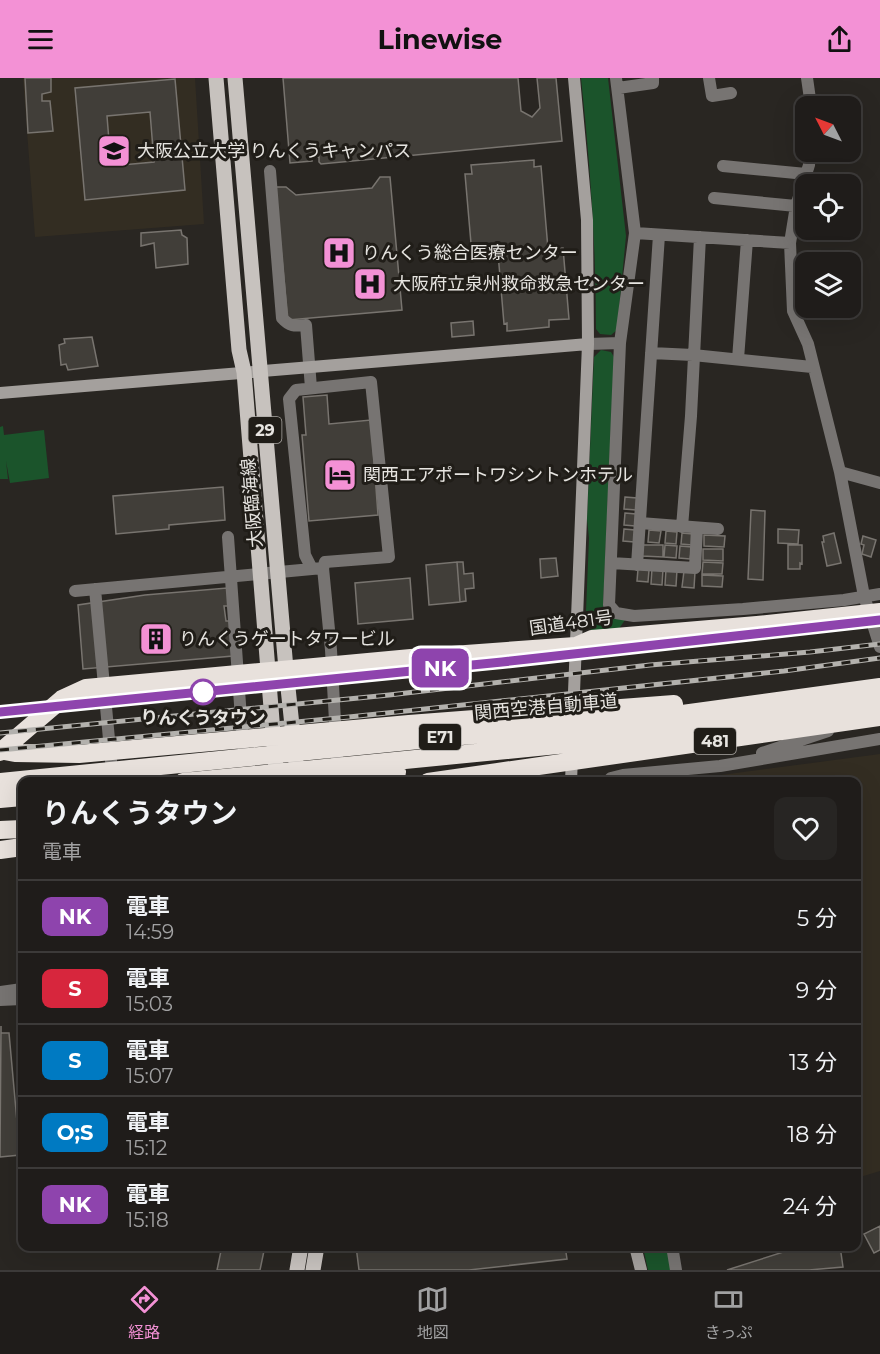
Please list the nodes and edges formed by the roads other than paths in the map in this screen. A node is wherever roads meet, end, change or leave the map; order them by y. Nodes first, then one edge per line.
1 (216, 78) edge
2 (235, 78) edge
3 (574, 78) edge
4 (653, 78) edge
5 (709, 78) edge
6 (807, 78) edge
7 (617, 83) edge
8 (731, 93) dead end
9 (810, 96) edge
10 (808, 162) edge
11 (723, 166) dead end
12 (270, 171) dead end
13 (806, 174) joint
14 (714, 198) dead end
15 (795, 206) edge
16 (795, 212) edge
17 (634, 233) junction
18 (659, 235) junction
19 (700, 237) junction
20 (747, 240) junction
21 (790, 243) junction
22 (620, 343) junction
23 (588, 344) junction
24 (651, 353) junction
25 (693, 355) junction
26 (738, 359) junction
27 (812, 367) junction
28 (260, 371) junction
29 (244, 372) junction
30 (311, 388) junction
31 (0, 393) edge
32 (840, 472) junction
33 (880, 483) edge
34 (640, 523) junction
35 (682, 527) junction
36 (698, 528) junction
37 (718, 529) dead end
38 (228, 537) dead end
39 (610, 563) junction
40 (637, 565) junction
41 (317, 569) junction
42 (231, 577) junction
43 (95, 589) junction
44 (75, 591) dead end
45 (880, 594) edge
46 (871, 607) edge
47 (743, 609) junction
48 (656, 634) junction
49 (576, 646) junction
50 (880, 647) edge
51 (286, 669) junction
52 (267, 671) junction
53 (880, 687) edge
54 (880, 703) edge
55 (732, 707) junction
56 (880, 717) edge
57 (859, 721) junction
58 (648, 736) junction
59 (880, 739) edge
60 (4, 748) edge
61 (571, 760) junction
62 (720, 766) junction
63 (49, 777) edge
64 (113, 777) edge
65 (234, 777) edge
66 (245, 777) edge
67 (277, 777) edge
68 (297, 777) edge
69 (338, 777) edge
70 (368, 777) edge
71 (484, 777) edge
72 (571, 777) edge
73 (615, 777) edge
74 (18, 780) edge
75 (0, 782) edge
76 (18, 797) edge
77 (0, 799) edge
78 (18, 829) edge
79 (0, 830) edge
80 (18, 848) edge
81 (0, 850) edge
82 (18, 990) edge
83 (0, 992) edge
84 (18, 999) edge
85 (0, 1000) edge
86 (300, 1251) edge
87 (316, 1251) edge
88 (636, 1251) edge
89 (673, 1251) edge
90 (297, 1270) edge
91 (313, 1270) edge
92 (641, 1270) edge
93 (676, 1270) edge

1 - 29 main road, 大阪臨海線 / 29
2 - 28 main road, 大阪臨海線 / 29
3 - 23 street
4 - 7 street
5 - 8 street
6 - 9 street
7 - 17 street
10 - 13 street
11 - 13 street
12 - 30 street
14 - 15 street
16 - 21 street
17 - 18 street
17 - 22 street
18 - 19 street
18 - 24 street
19 - 20 street
19 - 25 street
20 - 21 street
20 - 26 street
21 - 27 street
22 - 23 street
22 - 39 street
23 - 28 street
23 - 49 street
24 - 25 street
24 - 34 street
25 - 26 street
25 - 35 street
26 - 27 street
27 - 32 street
28 - 29 street
28 - 51 main road, 大阪臨海線 / 29
29 - 31 street
29 - 52 main road, 大阪臨海線 / 29
30 - 41 street
30 - 41 street
32 - 33 street
32 - 46 street
34 - 35 street
34 - 40 street
35 - 36 street
36 - 37 street
36 - 40 street
38 - 42 street
39 - 40 street
39 - 47 street
41 - 42 street
41 - 69 street
42 - 43 street
42 - 66 street
43 - 44 street
43 - 64 street
45 - 46 street
46 - 47 street
46 - 48 highway, 国道481号
46 - 50 street
47 - 48 street
48 - 49 highway, 国道481号
49 - 51 highway, 国道481号
49 - 61 street
51 - 52 highway, 国道481号
51 - 68 main road, 大阪臨海線 / 29
52 - 60 highway, 国道481号
52 - 67 main road, 大阪臨海線 / 29
53 - 55 highway, 関西空港自動車道 / E71
54 - 58 highway, E71
55 - 60 highway
55 - 63 highway, 関西空港自動車道 / E71
56 - 57 highway, 481
57 - 61 highway, 481
57 - 62 street
58 - 65 highway, E71
58 - 70 highway
59 - 62 street
61 - 71 highway, 481
61 - 72 street
62 - 73 street
74 - 75 highway, 関西空港自動車道 / E71
76 - 77 highway
78 - 79 highway
80 - 81 highway
82 - 83 street
84 - 85 street
86 - 90 main road
87 - 91 main road
88 - 92 street
89 - 93 street

